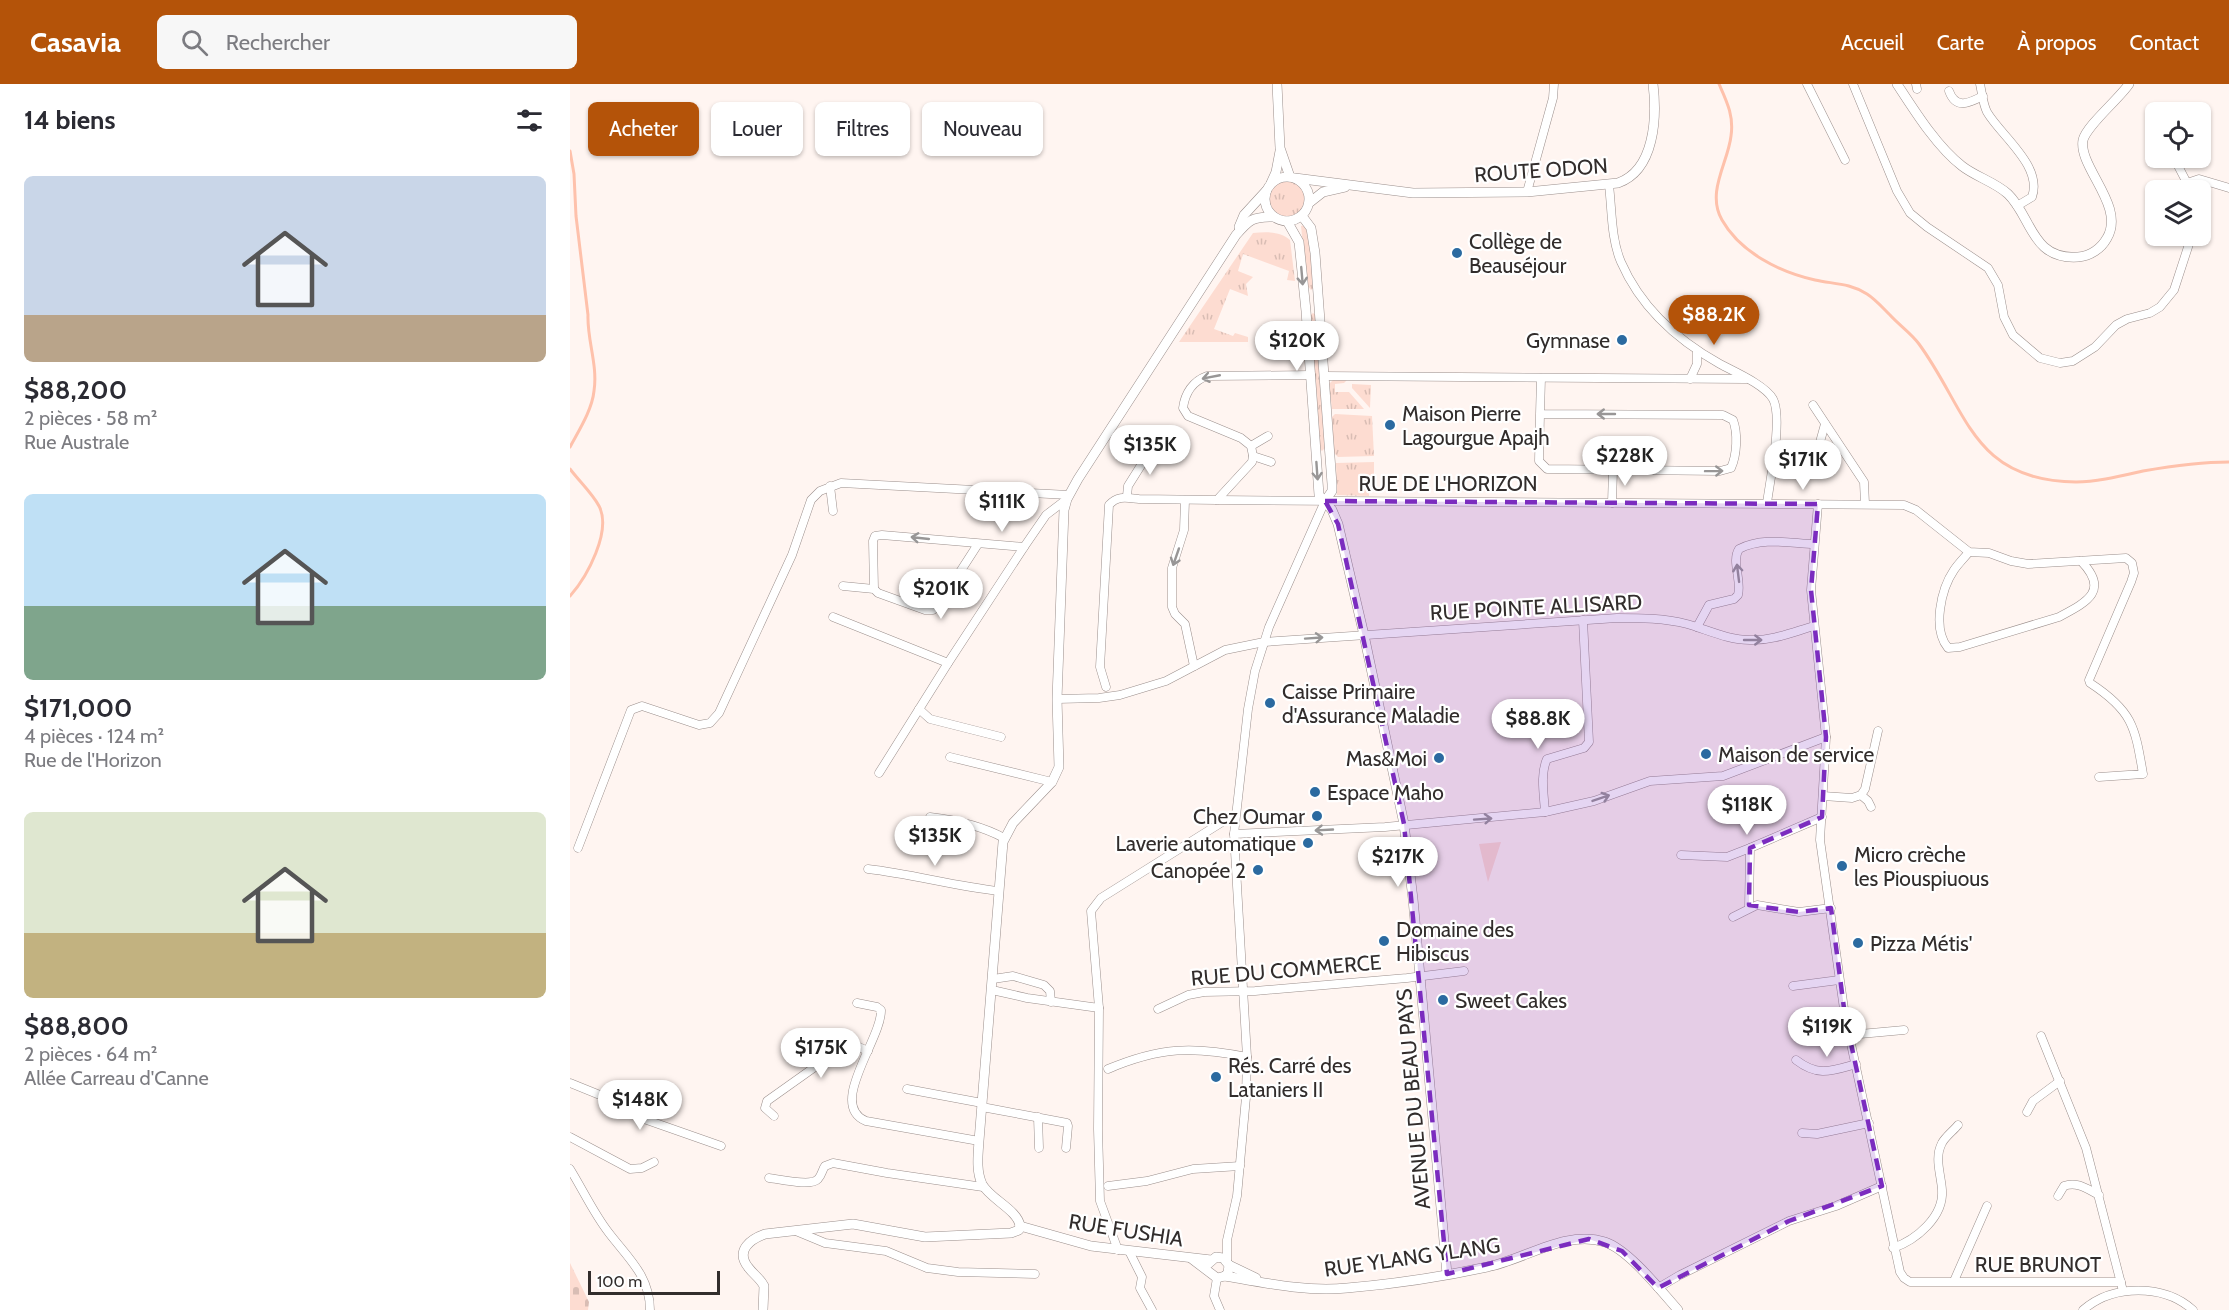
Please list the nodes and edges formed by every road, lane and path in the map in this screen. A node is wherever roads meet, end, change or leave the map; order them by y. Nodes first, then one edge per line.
1 (1277, 84) edge
2 (1554, 84) edge
3 (1653, 84) edge
4 (1807, 84) edge
5 (1853, 84) edge
6 (1897, 84) edge
7 (1980, 84) edge
8 (2129, 84) edge
9 (1949, 91) dead end
10 (1983, 96) junction
11 (1280, 148) junction
12 (1845, 160) dead end
13 (1293, 177) junction
14 (2211, 183) edge
15 (1609, 185) junction
16 (1269, 186) junction
17 (1353, 186) junction
18 (2229, 188) edge
19 (1527, 192) junction
20 (1309, 203) junction
21 (2017, 206) junction
22 (1302, 216) junction
23 (1274, 217) junction
24 (1287, 221) junction
25 (1236, 235) junction
26 (2188, 246) edge
27 (1696, 351) junction
28 (1311, 375) junction
29 (1324, 376) junction
30 (1541, 378) junction
31 (1690, 379) junction
32 (1746, 379) junction
33 (1813, 405) dead end
34 (1540, 414) junction
35 (1825, 424) junction
36 (1268, 436) dead end
37 (1251, 446) junction
38 (1150, 451) dead end
39 (1253, 456) junction
40 (1271, 462) dead end
41 (1818, 467) dead end
42 (1613, 470) junction
43 (830, 486) junction
44 (1127, 496) junction
45 (1068, 497) junction
46 (1185, 500) junction
47 (1218, 500) junction
48 (1325, 501) junction
49 (1612, 502) junction
50 (1767, 503) junction
51 (1818, 504) junction
52 (1865, 504) junction
53 (834, 511) dead end
54 (978, 544) junction
55 (1814, 544) junction
56 (1024, 547) junction
57 (1969, 552) junction
58 (2081, 561) junction
59 (843, 586) dead end
60 (874, 589) junction
61 (833, 616) dead end
62 (1583, 620) junction
63 (1814, 626) junction
64 (1697, 627) junction
65 (1364, 635) junction
66 (1264, 642) junction
67 (948, 663) junction
68 (1194, 666) junction
69 (1106, 687) dead end
70 (1057, 699) junction
71 (919, 709) junction
72 (1878, 732) dead end
73 (1001, 737) dead end
74 (1826, 737) junction
75 (950, 757) dead end
76 (879, 773) dead end
77 (2099, 777) dead end
78 (1052, 782) junction
79 (1861, 795) junction
80 (1823, 796) junction
81 (1871, 807) dead end
82 (1545, 812) junction
83 (1235, 814) junction
84 (930, 817) dead end
85 (1822, 817) junction
86 (1404, 824) junction
87 (1234, 834) junction
88 (1004, 838) junction
89 (578, 848) dead end
90 (1750, 848) junction
91 (1681, 855) dead end
92 (868, 869) dead end
93 (999, 891) junction
94 (1749, 908) junction
95 (1831, 908) junction
96 (1733, 917) dead end
97 (1464, 971) dead end
98 (1420, 977) junction
99 (993, 979) junction
100 (1839, 980) junction
101 (1793, 986) dead end
102 (992, 990) junction
103 (1244, 992) junction
104 (858, 1002) dead end
105 (1051, 1002) junction
106 (1099, 1008) junction
107 (1158, 1009) dead end
108 (1904, 1030) dead end
109 (1849, 1035) junction
110 (2041, 1036) dead end
111 (868, 1051) junction
112 (1247, 1057) junction
113 (1796, 1060) dead end
114 (1856, 1064) junction
115 (1108, 1069) dead end
116 (2060, 1081) junction
117 (570, 1083) edge
118 (907, 1089) dead end
119 (982, 1105) junction
120 (2027, 1112) dead end
121 (774, 1116) dead end
122 (1038, 1117) junction
123 (1869, 1124) junction
124 (1958, 1125) dead end
125 (1802, 1132) dead end
126 (570, 1137) edge
127 (979, 1141) junction
128 (721, 1146) dead end
129 (1039, 1148) dead end
130 (1066, 1148) dead end
131 (654, 1162) dead end
132 (1240, 1167) junction
133 (570, 1169) edge
134 (769, 1178) dead end
135 (984, 1186) junction
136 (1108, 1186) dead end
137 (1882, 1186) junction
138 (2099, 1195) junction
139 (2058, 1196) dead end
140 (1987, 1206) dead end
141 (1020, 1226) junction
142 (796, 1231) junction
143 (1227, 1240) junction
144 (1893, 1248) junction
145 (1118, 1250) junction
146 (1129, 1251) junction
147 (1192, 1258) junction
148 (1214, 1258) junction
149 (1228, 1263) junction
150 (1208, 1269) junction
151 (1035, 1274) dead end
152 (1447, 1274) junction
153 (1221, 1277) junction
154 (1954, 1281) junction
155 (1263, 1282) junction
156 (2122, 1287) junction
157 (1658, 1288) junction
158 (650, 1310) edge
159 (763, 1310) edge
160 (1152, 1310) edge
161 (1220, 1310) edge
162 (1678, 1310) edge
163 (2083, 1310) edge
164 (2193, 1310) edge

1 - 11 street
2 - 19 street
3 - 15 street, ROUTE ODON
4 - 12 street
5 - 26 street
6 - 21 street
7 - 10 street
8 - 21 street
9 - 10 street
10 - 21 street
11 - 13 street
11 - 16 street
13 - 16 street
13 - 17 street, ROUTE ODON
13 - 20 street
14 - 18 street
15 - 19 street, ROUTE ODON
15 - 27 street
16 - 23 street
16 - 25 street
17 - 19 street, ROUTE ODON
17 - 20 street, ROUTE ODON
20 - 22 street
22 - 24 street
22 - 29 street
23 - 24 street
23 - 25 street
24 -> 28 street, AVENUE DU BEAU PAYS
25 - 45 street
27 - 31 street
27 - 32 street
28 -> 37 street
28 -> 48 street, AVENUE DU BEAU PAYS
29 - 30 street
29 - 48 street
30 - 31 street
30 - 34 street
31 - 32 street
32 - 50 street
33 - 35 street
34 - 42 street
42 -> 34 street
35 - 41 street
35 - 52 street
36 - 37 street
37 - 39 street
38 - 44 street
39 - 40 street
39 - 47 street
42 - 49 street
43 - 45 street
43 - 53 street
43 - 89 street
44 - 46 street, RUE DE L'HORIZON
44 - 69 street
45 - 56 street
45 - 70 street
46 - 47 street, RUE DE L'HORIZON
46 -> 68 street
47 - 48 street, RUE DE L'HORIZON
48 - 49 street, RUE DE L'HORIZON
48 - 65 street, AVENUE DU BEAU PAYS
48 - 66 street
49 - 50 street, RUE DE L'HORIZON
50 - 51 street, RUE DE L'HORIZON
51 - 52 street, RUE DE L'HORIZON
51 - 55 street
52 - 57 street, RUE DE L'HORIZON
54 - 56 street
54 - 60 street
54 -> 60 street
55 - 63 street
64 -> 55 street
56 - 67 street
57 - 58 street
57 - 58 street
58 - 77 street
59 - 60 street
61 - 67 street
62 - 64 street, RUE POINTE ALLISARD
62 - 65 street, RUE POINTE ALLISARD
62 - 82 street
64 -> 63 street, RUE POINTE ALLISARD
63 - 74 street
66 -> 65 street, RUE POINTE ALLISARD
65 - 86 street, AVENUE DU BEAU PAYS
66 - 68 street, RUE POINTE ALLISARD
66 - 83 street
67 - 71 street
68 - 70 street, RUE POINTE ALLISARD
70 - 78 street
71 - 73 street
71 - 76 street
72 - 79 street
74 - 80 street
82 -> 74 street
75 - 78 street
78 - 88 street
79 - 80 street
79 - 81 street
80 - 85 street
86 -> 82 street
83 - 87 street
83 - 106 street
84 - 88 street
85 - 90 street
85 - 95 street
86 -> 87 street
86 - 98 street, AVENUE DU BEAU PAYS
87 - 103 street
88 - 93 street
90 - 91 street
90 - 94 street
92 - 93 street
93 - 99 street
94 - 95 street
94 - 96 street
95 - 100 street
97 - 98 street, RUE DU COMMERCE
98 - 103 street, RUE DU COMMERCE
98 - 152 street, AVENUE DU BEAU PAYS
99 - 102 street
99 - 105 street
100 - 101 street
100 - 109 street
102 - 105 street
102 - 119 street
103 - 107 street, RUE DU COMMERCE
103 - 112 street
104 - 111 street
105 - 106 street
106 - 145 street
108 - 109 street
109 - 114 street
110 - 116 street
111 - 121 street
111 - 127 street
112 - 115 street
112 - 132 street
113 - 114 street
114 - 123 street
116 - 120 street
116 - 138 street
117 - 128 street
118 - 119 street
119 - 122 street
119 - 127 street
122 - 129 street
122 - 130 street
123 - 125 street
123 - 137 street
124 - 144 street
126 - 131 street
127 - 135 street
132 - 136 street
132 - 143 street
133 - 158 street
134 - 135 street
135 - 141 street
137 - 144 street
137 - 157 street
138 - 139 street
138 - 156 street
140 - 154 street, RUE BRUNOT
141 - 142 street
141 - 145 street, RUE FUSHIA
142 - 151 street
142 - 159 street
143 - 148 street
143 - 149 street
144 - 154 street, RUE BRUNOT
145 - 146 street, RUE FUSHIA
146 - 147 street, RUE FUSHIA
146 - 160 street
147 - 148 street, RUE FUSHIA
147 - 150 street, RUE FUSHIA
148 - 149 street
148 - 150 street
149 - 153 street
149 - 155 street, RUE YLANG YLANG
150 - 153 street
152 - 155 street, RUE YLANG YLANG
152 - 157 street, RUE YLANG YLANG
153 - 155 street, RUE YLANG YLANG
153 - 161 street
154 - 156 street, RUE BRUNOT
156 - 163 street
156 - 164 street, RUE BRUNOT
157 - 162 street, RUE YLANG YLANG

